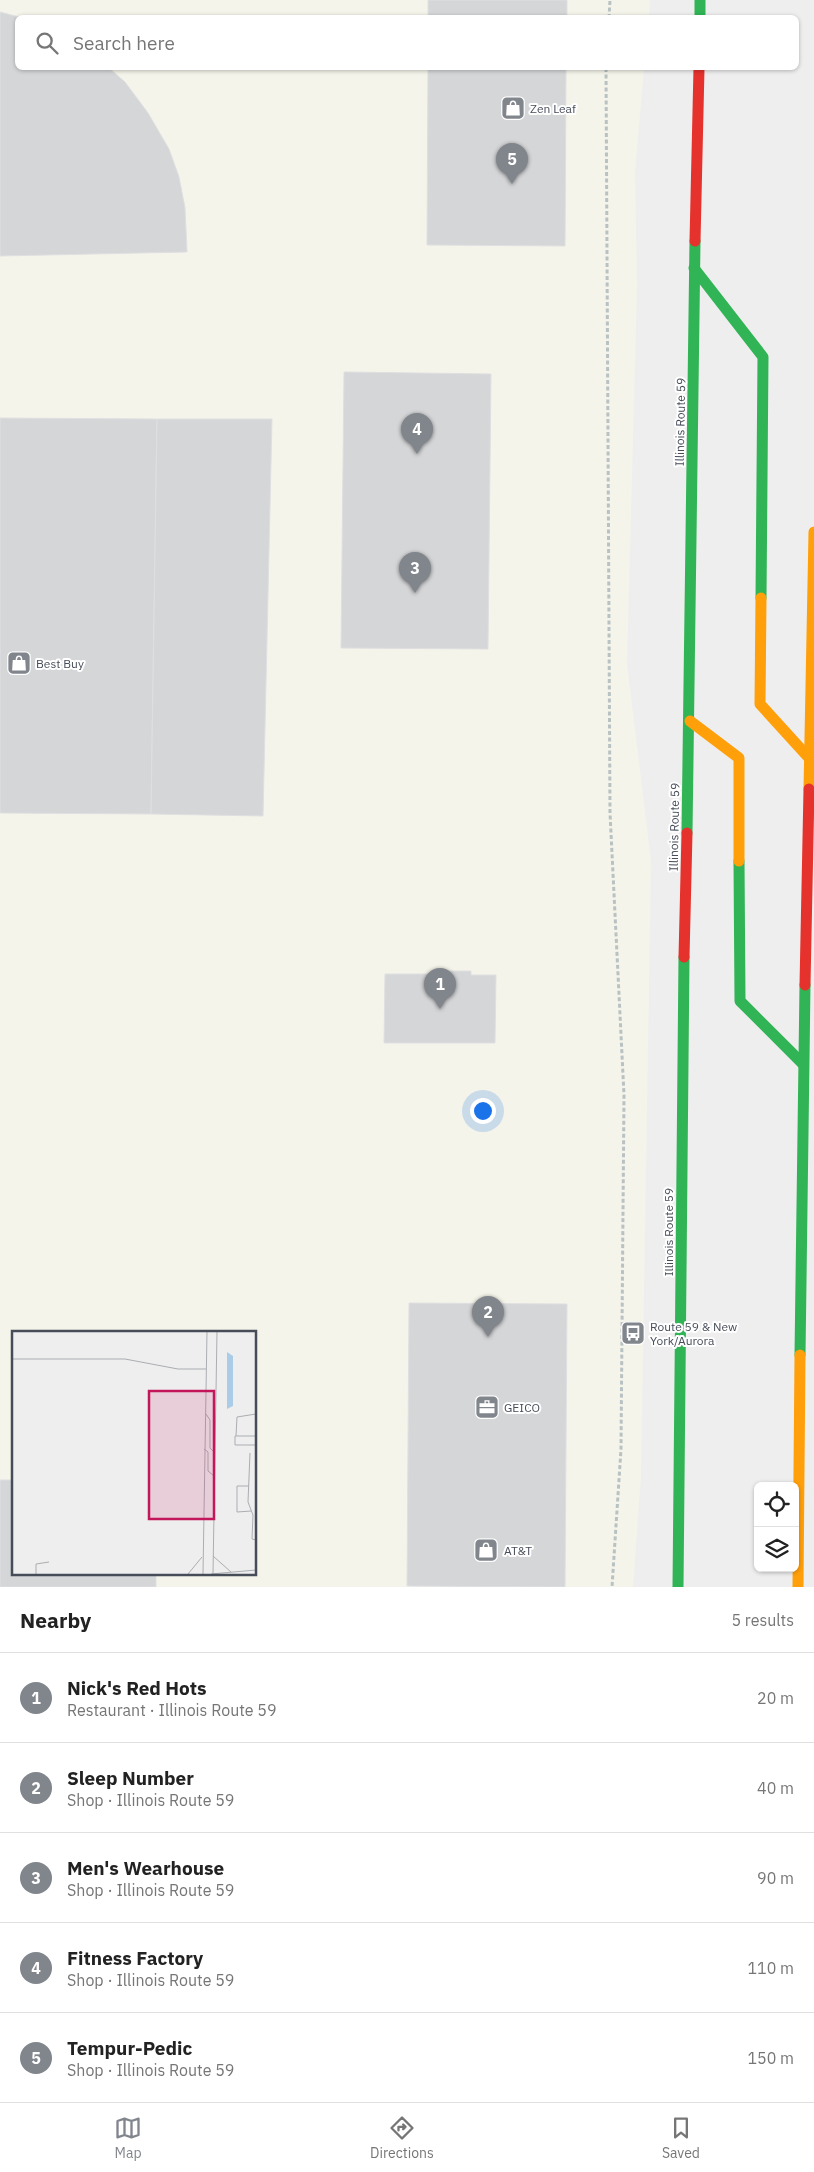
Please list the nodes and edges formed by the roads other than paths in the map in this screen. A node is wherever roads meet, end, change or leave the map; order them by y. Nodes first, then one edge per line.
1 (700, 0) edge
2 (700, 15) edge
3 (698, 70) edge
4 (694, 268) junction
5 (814, 532) edge
6 (690, 721) junction
7 (810, 759) junction
8 (803, 1064) junction
9 (678, 1587) edge
10 (798, 1587) edge

1 - 2 main road
3 - 4 main road, Illinois Route 59
4 - 6 main road, Illinois Route 59
4 - 7 main road
5 - 7 main road
6 - 8 main road
6 - 9 main road, Illinois Route 59
7 - 8 main road
8 - 10 main road

